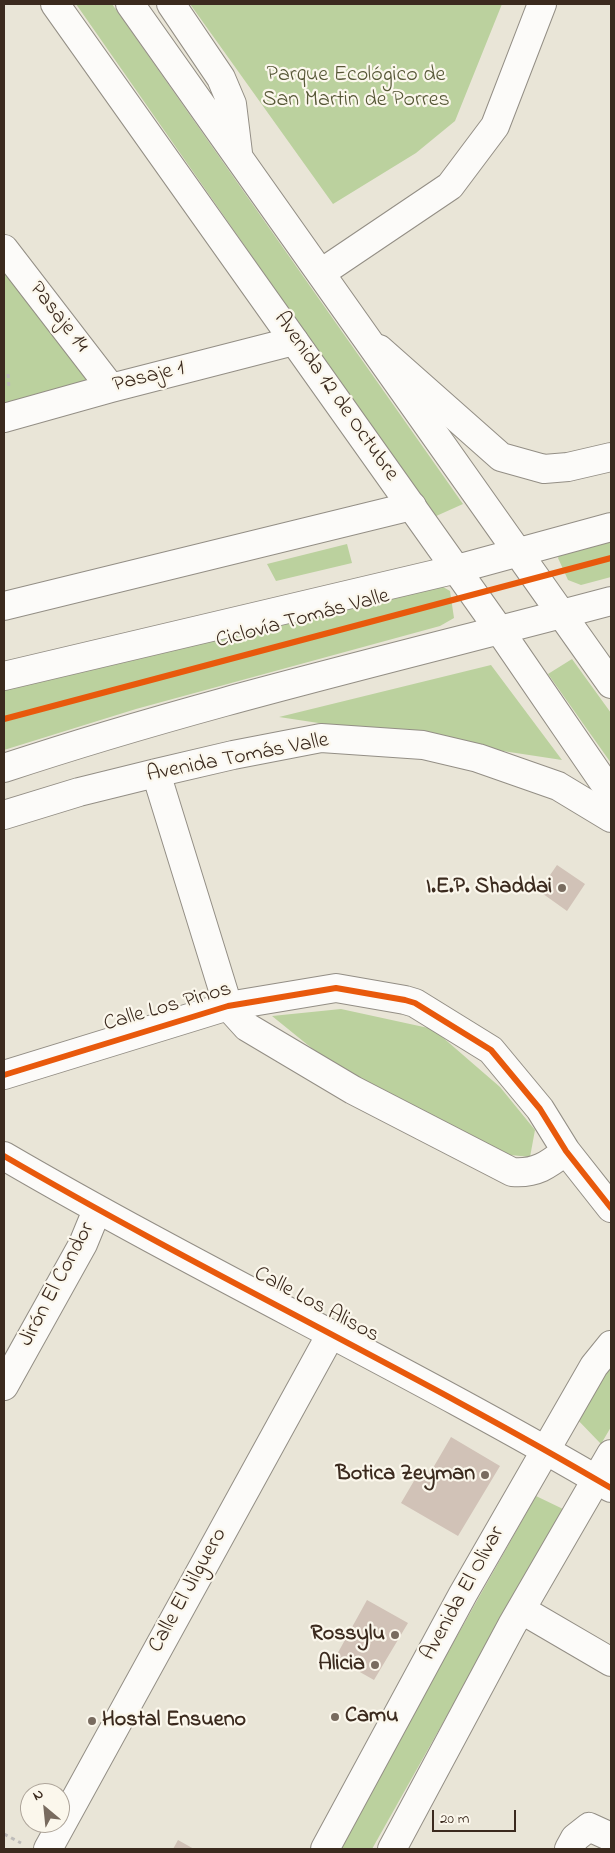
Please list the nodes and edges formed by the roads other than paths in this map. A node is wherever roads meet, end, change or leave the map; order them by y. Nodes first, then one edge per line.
1 (55, 4) edge
2 (130, 4) edge
3 (171, 4) edge
4 (542, 4) edge
5 (239, 157) junction
6 (4, 248) edge
7 (321, 273) junction
8 (294, 341) junction
9 (370, 341) junction
10 (111, 388) junction
11 (4, 418) edge
12 (611, 457) edge
13 (412, 506) junction
14 (611, 528) edge
15 (519, 552) junction
16 (456, 569) junction
17 (611, 601) edge
18 (4, 606) edge
19 (562, 614) junction
20 (500, 631) junction
21 (4, 676) edge
22 (611, 684) edge
23 (4, 768) edge
24 (156, 774) junction
25 (611, 793) edge
26 (4, 815) edge
27 (611, 818) edge
28 (228, 1006) junction
29 (4, 1075) edge
30 (566, 1151) junction
31 (4, 1156) edge
32 (611, 1208) edge
33 (97, 1210) junction
34 (331, 1334) junction
35 (611, 1345) edge
36 (4, 1386) edge
37 (546, 1451) junction
38 (611, 1454) edge
39 (604, 1484) edge
40 (522, 1610) junction
41 (611, 1662) edge
42 (611, 1837) edge
43 (37, 1847) edge
44 (325, 1849) edge
45 (392, 1849) edge
46 (569, 1849) edge

1 - 8 street, Avenida 12 de Octubre
2 - 5 street
3 - 5 street
4 - 7 street
5 - 7 street
6 - 10 street, Pasaje 14
7 - 9 street
8 - 10 street, Pasaje 1
8 - 13 street, Avenida 12 de Octubre
9 - 12 street
9 - 15 street
10 - 11 street, Pasaje 1
13 - 16 street, Avenida 12 de Octubre
13 - 18 street
14 - 15 street
15 - 16 street
15 - 19 street
16 - 20 street, Avenida 12 de Octubre
16 - 21 street
17 - 19 street
19 - 20 street
19 - 22 street
20 - 23 street
20 - 25 street, Avenida 12 de Octubre
24 - 26 street, Avenida Tomás Valle
24 - 27 street, Avenida Tomás Valle
24 - 28 street
28 - 29 street, Calle Los Pinos
28 - 30 street
28 - 30 street, Calle Los Pinos
30 - 32 street, Calle Los Pinos
31 - 33 street, Calle Los Alisos
33 - 34 street, Calle Los Alisos
33 - 36 street, Jirón El Condor
34 - 37 street, Calle Los Alisos
34 - 43 street, Calle El Jilguero
35 - 37 street, Avenida El Olivar
37 - 39 street, Calle Los Alisos
37 - 44 street, Avenida El Olivar
38 - 39 street
39 - 40 street
40 - 41 street
40 - 45 street
42 - 46 street

